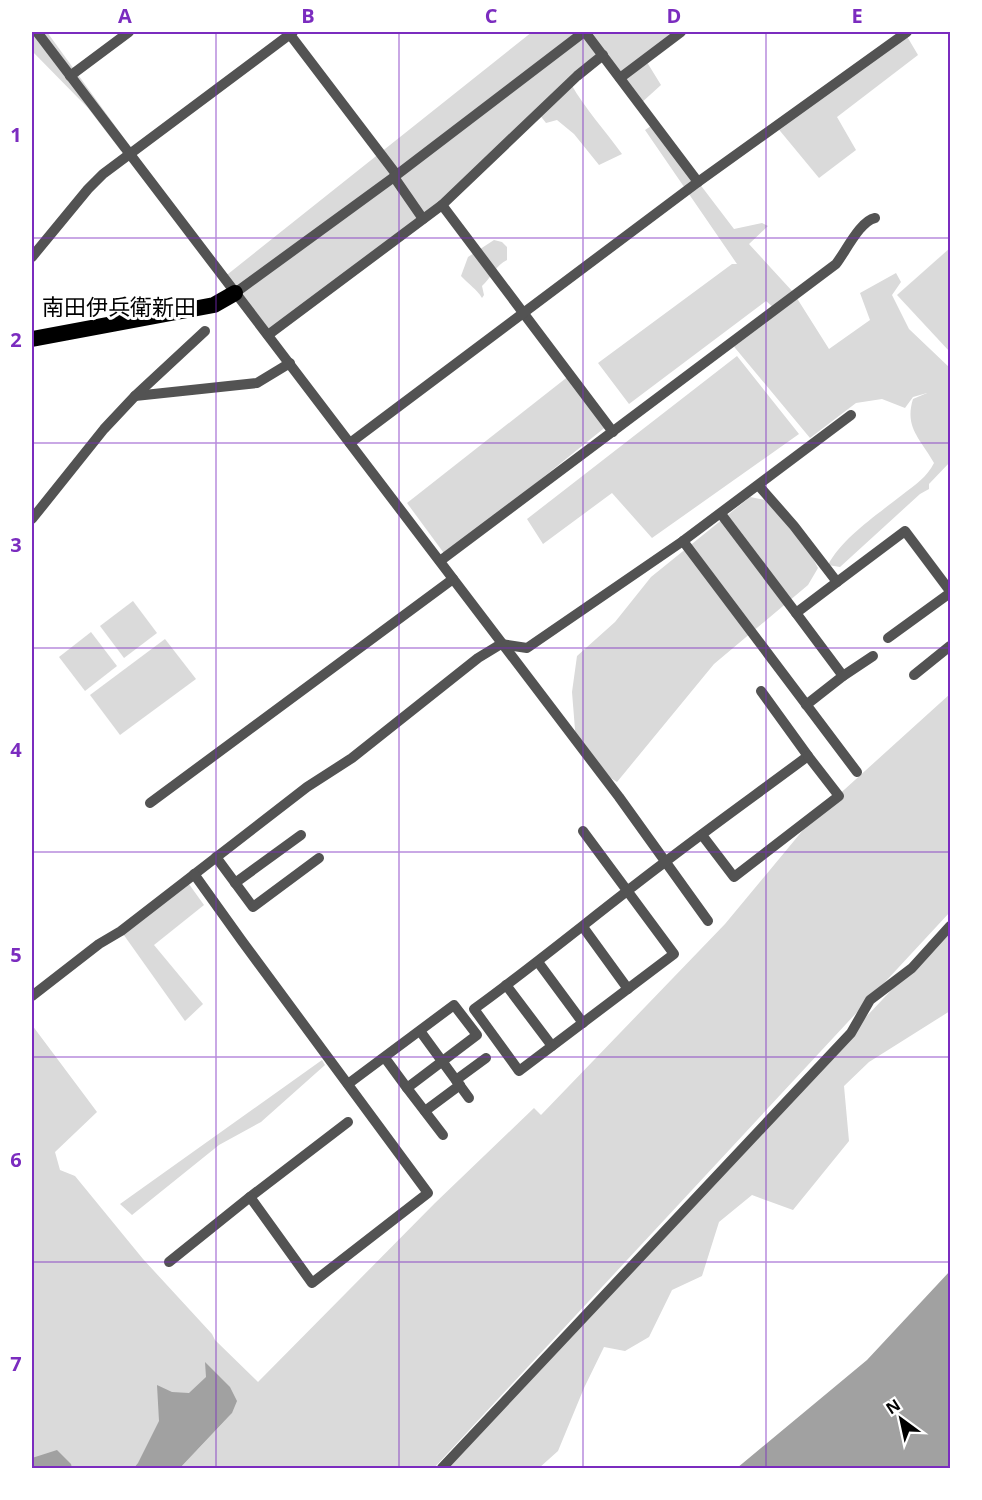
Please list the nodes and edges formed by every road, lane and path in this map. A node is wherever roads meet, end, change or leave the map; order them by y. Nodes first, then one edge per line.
1 (37, 32) edge
2 (129, 32) edge
3 (290, 32) edge
4 (585, 32) edge
5 (681, 32) edge
6 (907, 32) edge
7 (603, 55) junction
8 (70, 76) junction
9 (620, 78) junction
10 (129, 153) junction
11 (395, 176) junction
12 (698, 182) junction
13 (442, 205) junction
14 (875, 218) dead end
15 (423, 219) junction
16 (32, 257) edge
17 (235, 293) junction
18 (524, 314) junction
19 (205, 331) dead end
20 (268, 334) junction
21 (32, 339) edge
22 (290, 363) junction
23 (135, 396) junction
24 (851, 415) dead end
25 (613, 432) junction
26 (350, 442) junction
27 (759, 486) junction
28 (720, 514) junction
29 (32, 519) edge
30 (683, 541) junction
31 (440, 561) junction
32 (453, 579) junction
33 (837, 582) junction
34 (951, 592) edge
35 (796, 614) junction
36 (888, 638) dead end
37 (501, 644) junction
38 (951, 646) edge
39 (873, 657) dead end
40 (914, 675) dead end
41 (843, 676) junction
42 (761, 690) dead end
43 (806, 705) junction
44 (808, 756) junction
45 (857, 772) dead end
46 (150, 803) dead end
47 (583, 831) dead end
48 (301, 835) dead end
49 (702, 835) junction
50 (216, 857) junction
51 (319, 858) dead end
52 (664, 862) junction
53 (194, 874) junction
54 (236, 883) junction
55 (628, 891) junction
56 (708, 921) dead end
57 (951, 926) edge
58 (583, 927) junction
59 (538, 962) junction
60 (506, 985) junction
61 (628, 989) junction
62 (32, 996) edge
63 (583, 1023) junction
64 (420, 1031) junction
65 (552, 1046) junction
66 (385, 1058) junction
67 (486, 1058) dead end
68 (442, 1061) junction
69 (458, 1083) junction
70 (348, 1084) junction
71 (407, 1088) junction
72 (469, 1098) dead end
73 (425, 1111) junction
74 (348, 1122) dead end
75 (443, 1136) dead end
76 (250, 1197) junction
77 (169, 1262) dead end
78 (442, 1468) edge

1 - 8 street
2 - 8 street
3 - 10 street
3 - 11 street
4 - 7 street
4 - 11 street
5 - 9 street
6 - 12 street
7 - 9 street
7 - 13 street
8 - 10 street
9 - 12 street
10 - 16 street
10 - 17 street
11 - 15 street
11 - 17 street
12 - 18 street
13 - 15 street
13 - 18 street
14 - 25 street
15 - 20 street
17 - 20 street
17 - 21 highway
18 - 25 street
18 - 26 street
19 - 23 street
20 - 22 street
22 - 23 street
22 - 26 street
23 - 29 street
24 - 27 street
25 - 31 street
26 - 31 street
27 - 28 street
27 - 33 street
28 - 30 street
28 - 35 street
30 - 37 street
30 - 43 street
31 - 32 street
32 - 37 street
32 - 46 street
33 - 34 street
33 - 35 street
34 - 36 street
35 - 41 street
37 - 50 street
37 - 52 street
38 - 40 street
39 - 41 street
41 - 43 street
42 - 44 street
43 - 45 street
44 - 49 street
44 - 49 street
47 - 55 street
48 - 54 street
49 - 52 street
50 - 53 street
50 - 54 street
51 - 54 street
52 - 55 street
52 - 56 street
53 - 62 street
53 - 70 street
55 - 58 street
55 - 61 street
57 - 78 street
58 - 59 street
58 - 61 street
59 - 60 street
59 - 63 street
60 - 65 street
60 - 65 street
61 - 63 street
63 - 65 street
64 - 66 street
64 - 68 street
64 - 68 street
66 - 70 street
66 - 71 street
67 - 69 street
68 - 69 street
68 - 71 street
69 - 72 street
69 - 73 street
70 - 76 street
71 - 73 street
73 - 75 street
74 - 76 street
76 - 77 street

